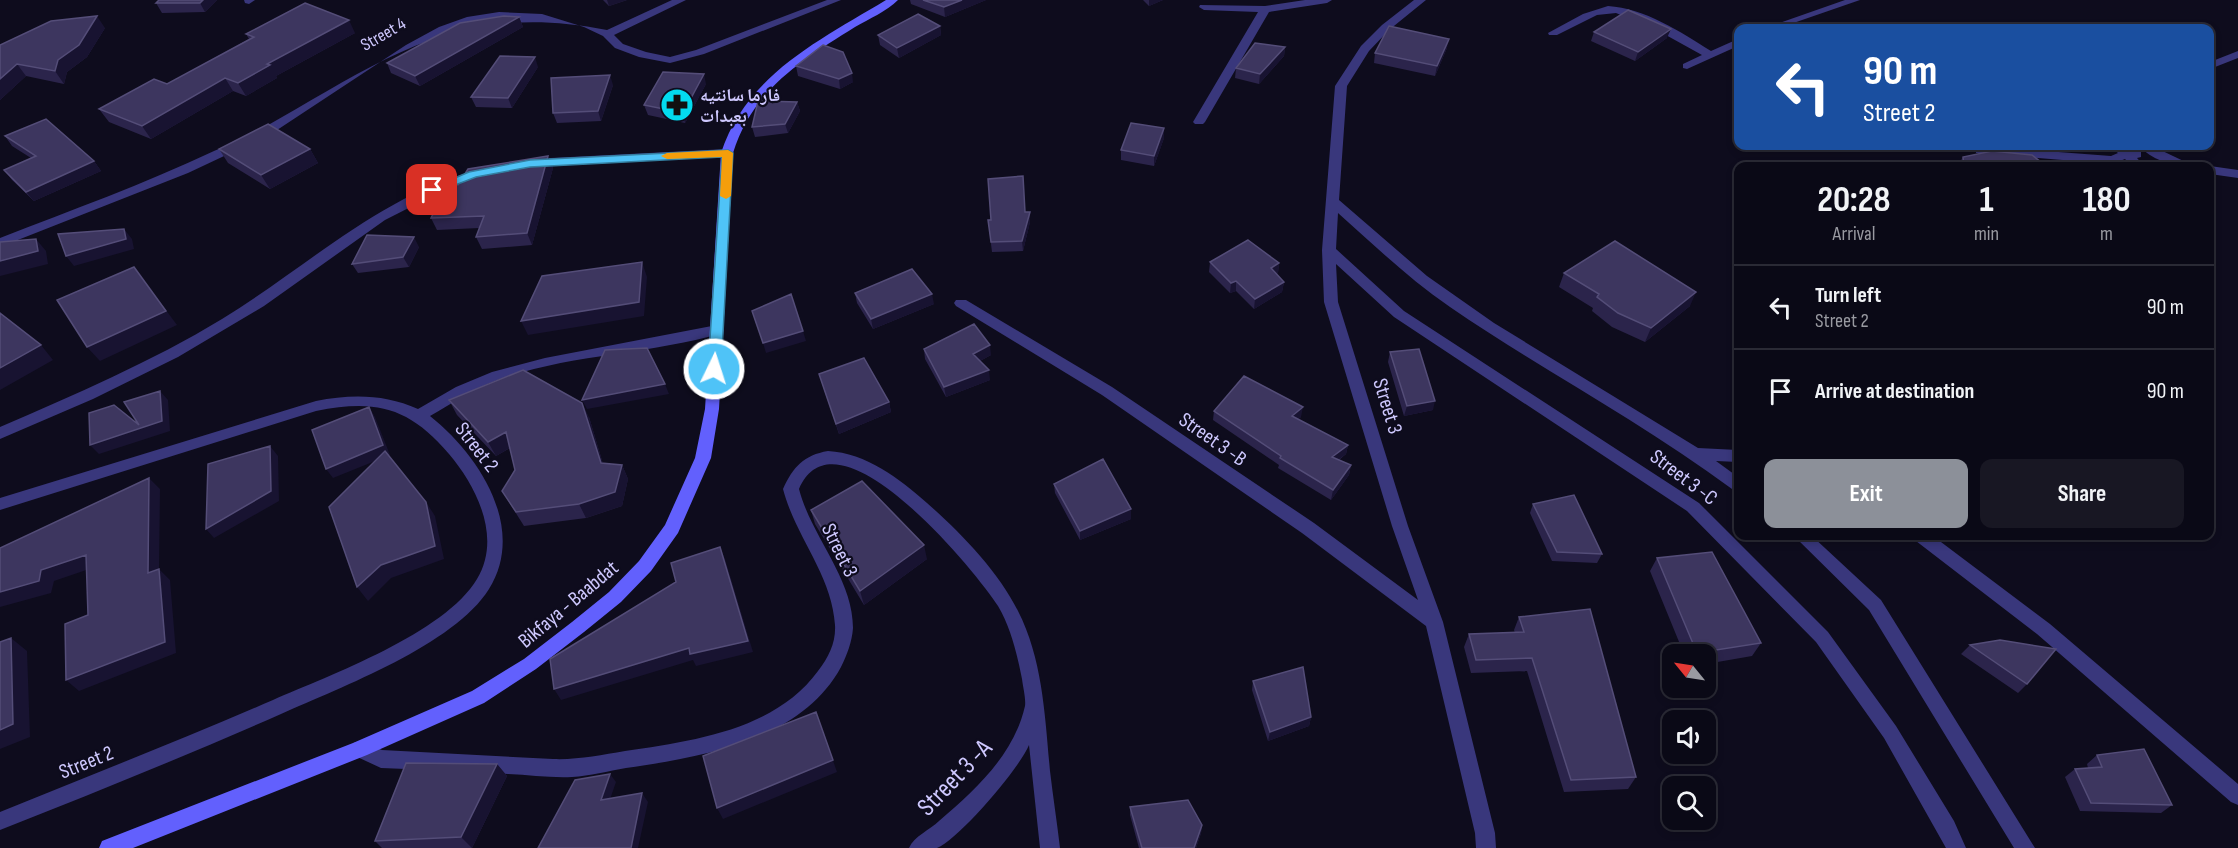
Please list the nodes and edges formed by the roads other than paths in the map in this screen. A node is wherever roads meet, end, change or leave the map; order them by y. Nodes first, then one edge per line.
1 (681, 0) edge
2 (836, 0) edge
3 (892, 0) edge
4 (1327, 0) edge
5 (1421, 0) edge
6 (1855, 0) edge
7 (1204, 7) dead end
8 (1265, 9) junction
9 (1782, 24) edge
10 (1553, 33) dead end
11 (607, 34) junction
12 (1734, 44) edge
13 (1709, 54) junction
14 (2238, 54) edge
15 (2214, 64) edge
16 (1687, 66) dead end
17 (1199, 122) dead end
18 (1980, 150) dead end
19 (2122, 150) edge
20 (2150, 150) edge
21 (728, 153) junction
22 (2156, 154) junction
23 (2134, 162) edge
24 (2177, 162) edge
25 (520, 165) edge
26 (492, 170) edge
27 (2214, 171) edge
28 (2238, 174) edge
29 (1331, 200) junction
30 (0, 243) edge
31 (1329, 250) junction
32 (961, 303) dead end
33 (717, 330) junction
34 (418, 416) junction
35 (0, 433) edge
36 (1696, 454) junction
37 (1734, 456) edge
38 (1734, 482) edge
39 (0, 504) edge
40 (1806, 540) edge
41 (1928, 540) edge
42 (1434, 622) junction
43 (1034, 705) junction
44 (360, 749) junction
45 (2238, 796) edge
46 (0, 821) edge
47 (109, 848) edge
48 (920, 848) edge
49 (1050, 848) edge
50 (1486, 848) edge
51 (1956, 848) edge
52 (2025, 848) edge

1 - 11 street
2 - 11 street, Street 4
3 - 21 main road, Bikfaya - Baabdat
4 - 8 street
5 - 29 street, Street 3
6 - 9 street
7 - 8 street
8 - 17 street
10 - 13 street
11 - 30 street, Street 4
12 - 13 street
13 - 16 street
14 - 15 street
18 - 19 street
19 - 22 street
19 - 23 street
20 - 22 street
21 - 25 street
21 - 33 main road, Bikfaya - Baabdat
22 - 24 street
26 - 35 street
27 - 28 street
29 - 31 street, Street 3
29 - 36 street, Street 3 -C
31 - 42 street, Street 3
31 - 51 street, Street 3 -C
32 - 42 street, Street 3 -B
33 - 34 street
33 - 44 main road, Bikfaya - Baabdat
34 - 39 street, Street 2
34 - 46 street, Street 2
36 - 37 street
36 - 38 street, Street 3 -C
40 - 52 street
41 - 45 street
42 - 50 street, Street 3
43 - 44 street, Street 3
43 - 48 street, Street 3 -A
43 - 49 street, Street 3
44 - 47 main road, Bikfaya - Baabdat

